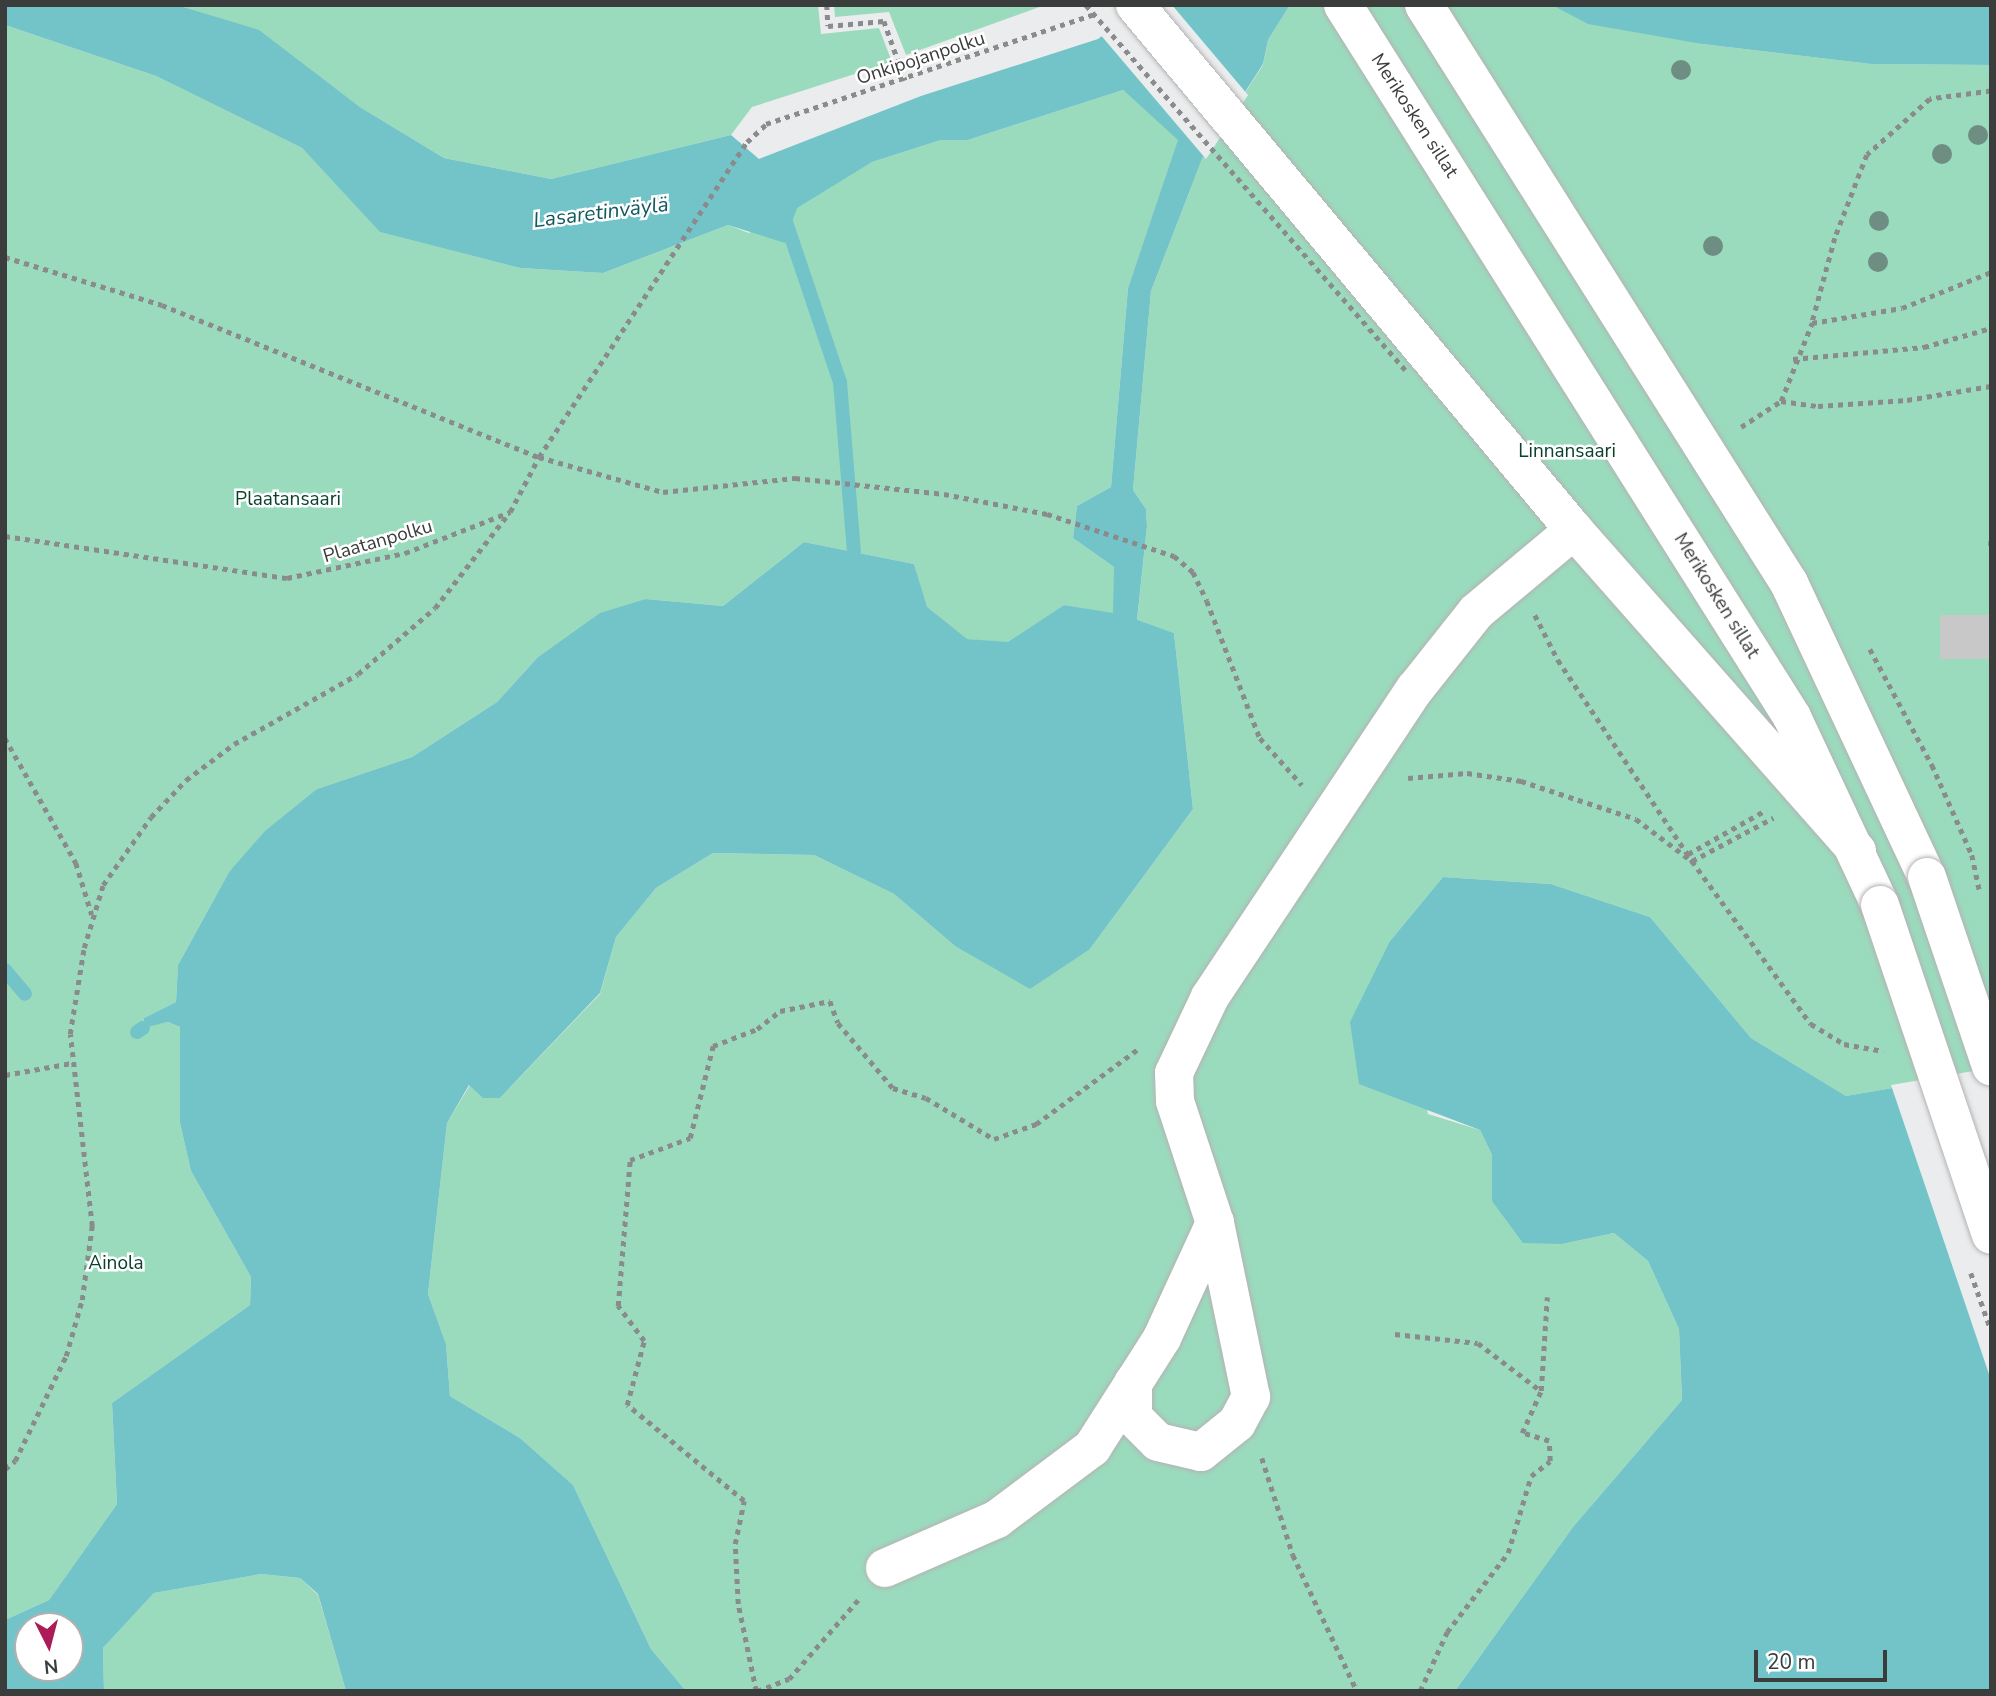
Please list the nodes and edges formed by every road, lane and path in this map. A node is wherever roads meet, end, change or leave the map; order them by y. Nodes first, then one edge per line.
1 (827, 5) edge
2 (1086, 5) edge
3 (1106, 5) edge
4 (1135, 5) edge
5 (1424, 5) edge
6 (1350, 15) edge
7 (905, 80) junction
8 (1991, 91) edge
9 (5, 257) edge
10 (1991, 272) edge
11 (1812, 323) junction
12 (1991, 328) edge
13 (1415, 357) junction
14 (1793, 359) junction
15 (1991, 386) edge
16 (1781, 401) junction
17 (1739, 428) dead end
18 (539, 457) junction
19 (510, 512) junction
20 (1574, 530) junction
21 (5, 536) edge
22 (1991, 541) edge
23 (1991, 546) edge
24 (1517, 580) junction
25 (5, 738) edge
26 (1353, 789) junction
27 (1773, 806) dead end
28 (1781, 814) dead end
29 (1857, 851) junction
30 (1688, 854) junction
31 (1692, 861) junction
32 (92, 916) junction
33 (1199, 1020) junction
34 (1888, 1051) dead end
35 (72, 1063) junction
36 (1991, 1066) edge
37 (5, 1075) edge
38 (1215, 1223) junction
39 (1991, 1235) edge
40 (1548, 1297) dead end
41 (1395, 1334) dead end
42 (1133, 1384) junction
43 (1541, 1391) junction
44 (1246, 1408) junction
45 (5, 1469) edge
46 (885, 1569) joint
47 (756, 1691) edge
48 (1357, 1691) edge
49 (1419, 1691) edge

1 - 7 path
2 - 13 path, bridge
3 - 7 path, Onkipojanpolku
4 - 13 main road
5 - 36 main road, bridge
6 - 29 main road, Merikosken sillat
7 - 18 path, Onkipojanpolku
8 - 11 path
9 - 18 path
10 - 11 path
11 - 14 path
12 - 14 path
13 - 20 main road
14 - 16 path
15 - 16 path
16 - 17 path
18 - 19 path
18 - 26 path
19 - 21 path, Plaatanpolku
19 - 32 path
20 - 24 main road
20 - 29 main road
22 - 23 path
24 - 26 main road
24 - 30 path
25 - 32 path
26 - 31 path
26 - 33 main road
27 - 30 path
28 - 31 path
29 - 39 main road, Merikosken sillat, bridge
30 - 31 path
31 - 34 path
32 - 35 path
33 - 38 main road
33 - 47 path
35 - 37 path
35 - 45 path
38 - 42 main road
38 - 44 main road
40 - 43 path
41 - 43 path
42 - 44 main road
42 - 46 main road
43 - 49 path
44 - 48 path
46 - 47 path

